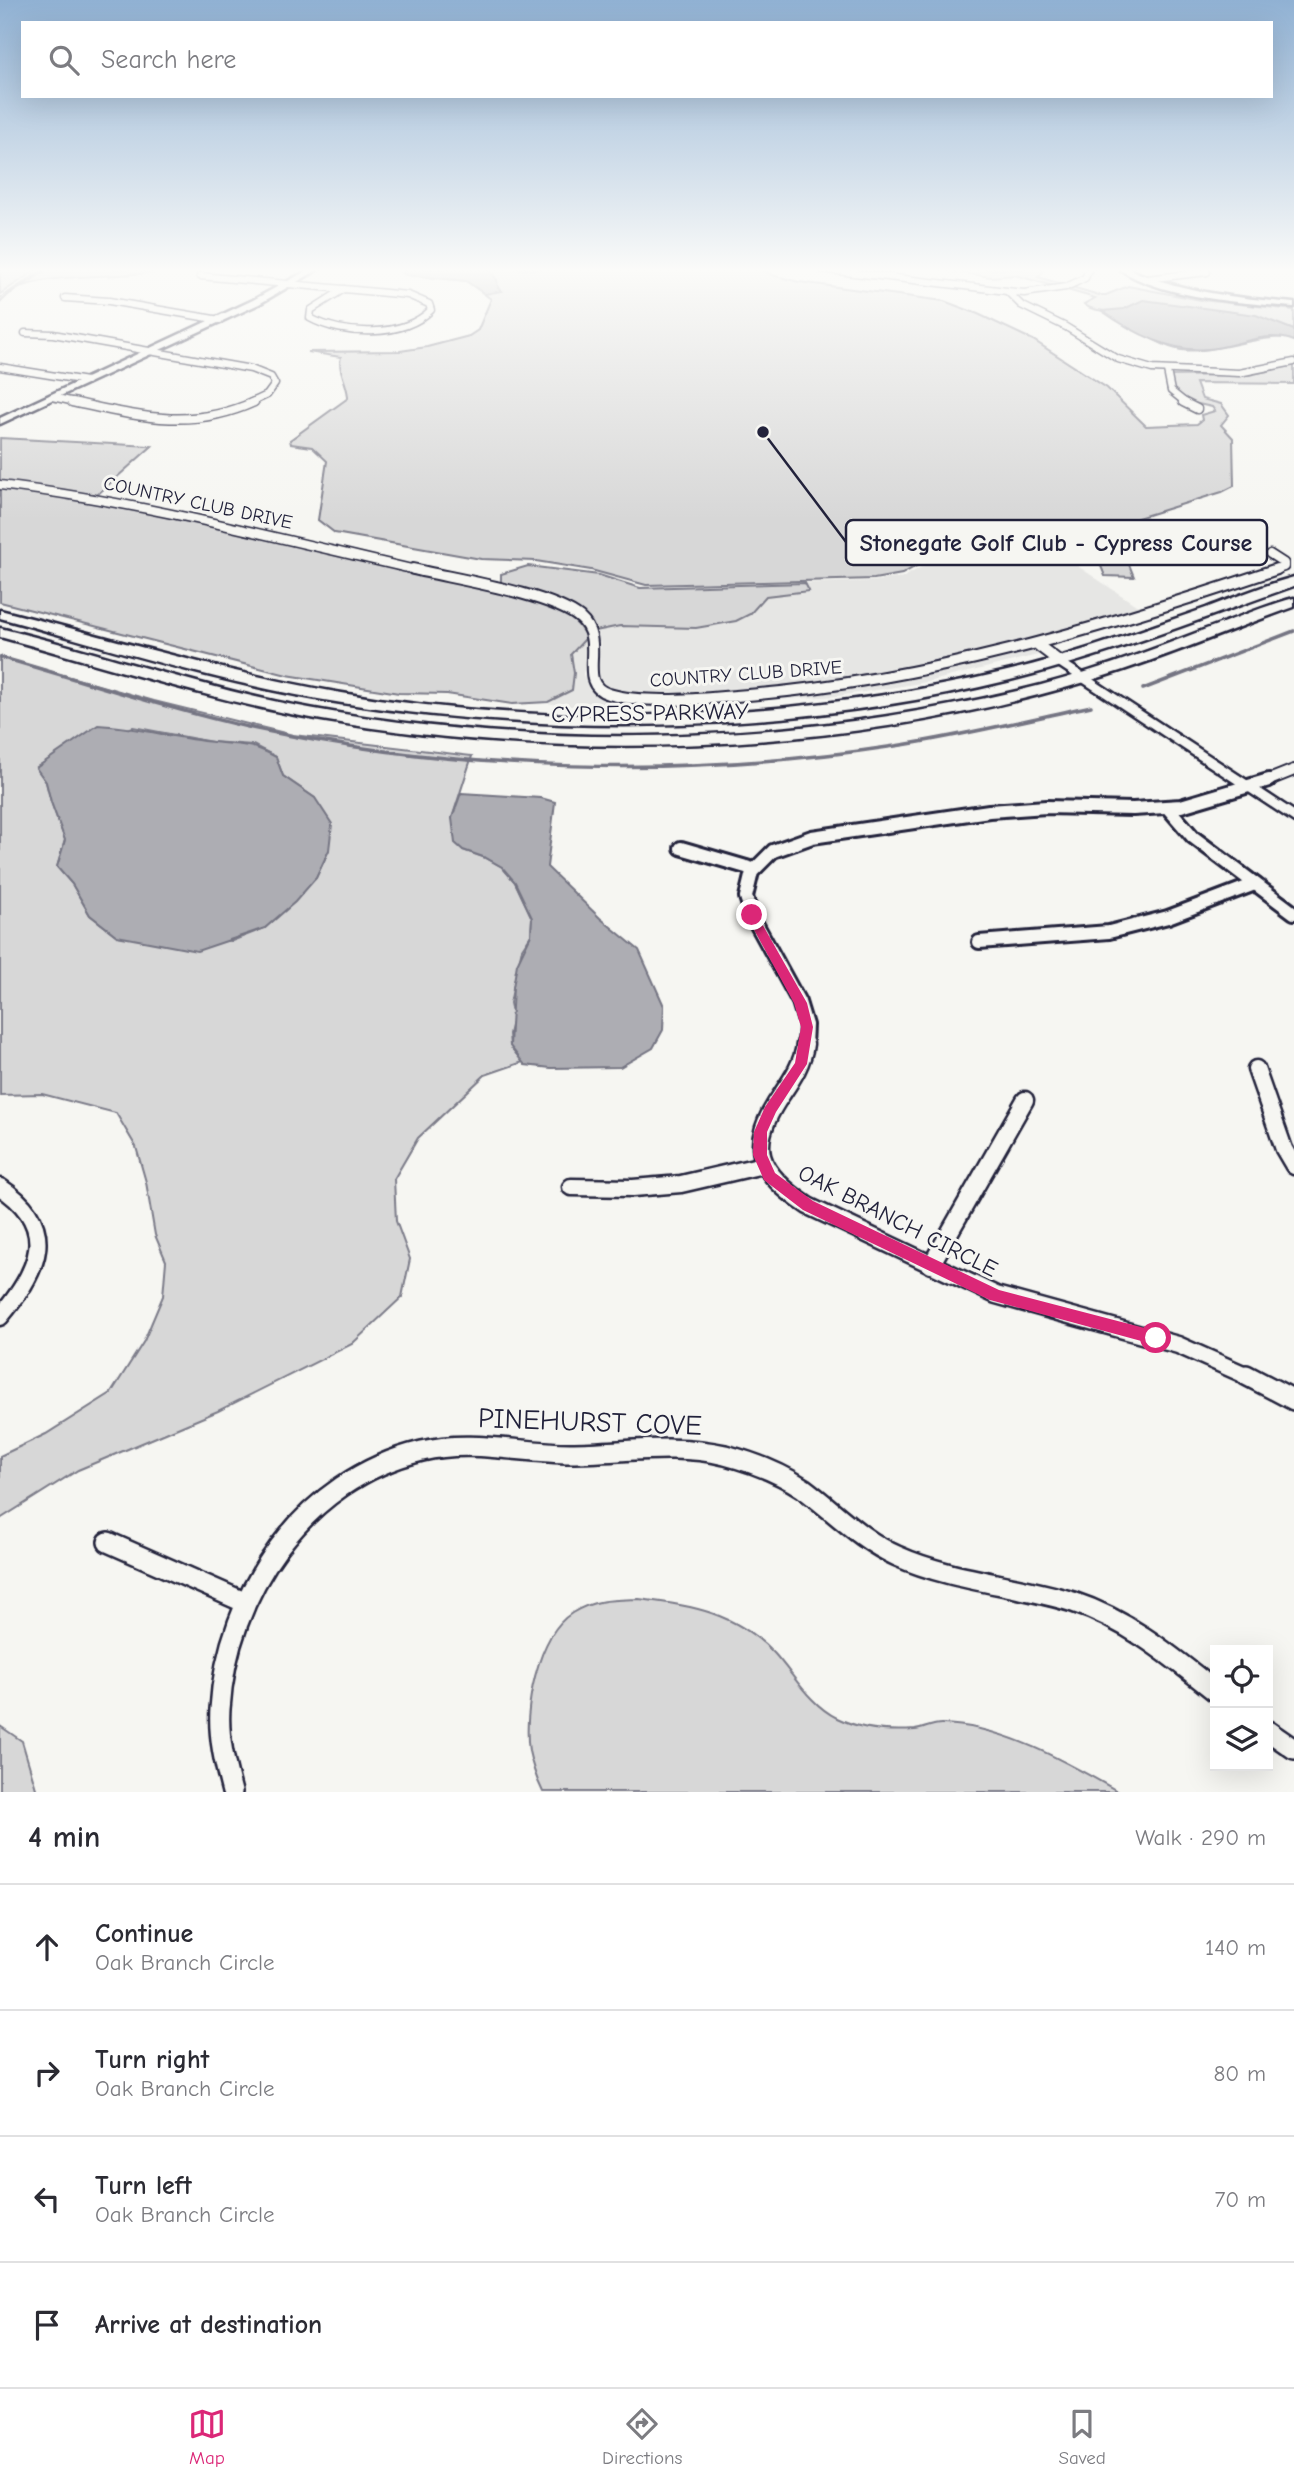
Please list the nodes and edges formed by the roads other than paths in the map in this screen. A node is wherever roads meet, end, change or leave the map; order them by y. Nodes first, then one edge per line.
1 (149, 353) edge
2 (154, 353) edge
3 (1107, 353) edge
4 (1294, 362) edge
5 (0, 367) edge
6 (1167, 371) junction
7 (87, 381) junction
8 (52, 397) junction
9 (1197, 410) dead end
10 (0, 421) edge
11 (0, 485) edge
12 (1270, 554) dead end
13 (1294, 581) edge
14 (1294, 603) edge
15 (0, 614) edge
16 (0, 632) edge
17 (1039, 646) junction
18 (1059, 661) junction
19 (1086, 677) junction
20 (1294, 770) edge
21 (1247, 786) junction
22 (1168, 808) junction
23 (1294, 818) edge
24 (681, 848) dead end
25 (753, 869) junction
26 (1255, 884) junction
27 (1294, 913) edge
28 (979, 942) dead end
29 (1256, 1069) dead end
30 (1025, 1100) dead end
31 (763, 1166) junction
32 (1294, 1166) edge
33 (0, 1187) edge
34 (571, 1187) dead end
35 (931, 1265) junction
36 (0, 1317) edge
37 (1294, 1400) edge
38 (108, 1542) dead end
39 (244, 1602) junction
40 (1210, 1687) edge
41 (1273, 1734) edge
42 (1294, 1749) edge
43 (232, 1792) edge

1 - 7 street
2 - 8 street
3 - 6 street
4 - 6 street
5 - 7 street
6 - 9 street
7 - 8 street
8 - 10 street
11 - 17 street, COUNTRY CLUB DRIVE
12 - 17 street, COUNTRY CLUB DRIVE
13 - 18 main road, CYPRESS PARKWAY
14 - 19 main road, CYPRESS PARKWAY
15 - 18 main road, CYPRESS PARKWAY
16 - 19 main road, CYPRESS PARKWAY
17 - 18 street
18 - 19 street
19 - 21 street
20 - 21 street
21 - 22 street
21 - 23 street
22 - 25 street
22 - 26 street
24 - 25 street
25 - 31 street
26 - 27 street
26 - 28 street
29 - 32 street
30 - 35 street
31 - 34 street
31 - 35 street, OAK BRANCH CIRCLE
33 - 36 street
35 - 37 street, OAK BRANCH CIRCLE
38 - 39 street
39 - 40 street, PINEHURST COVE
39 - 43 street, PINEHURST COVE
41 - 42 street

